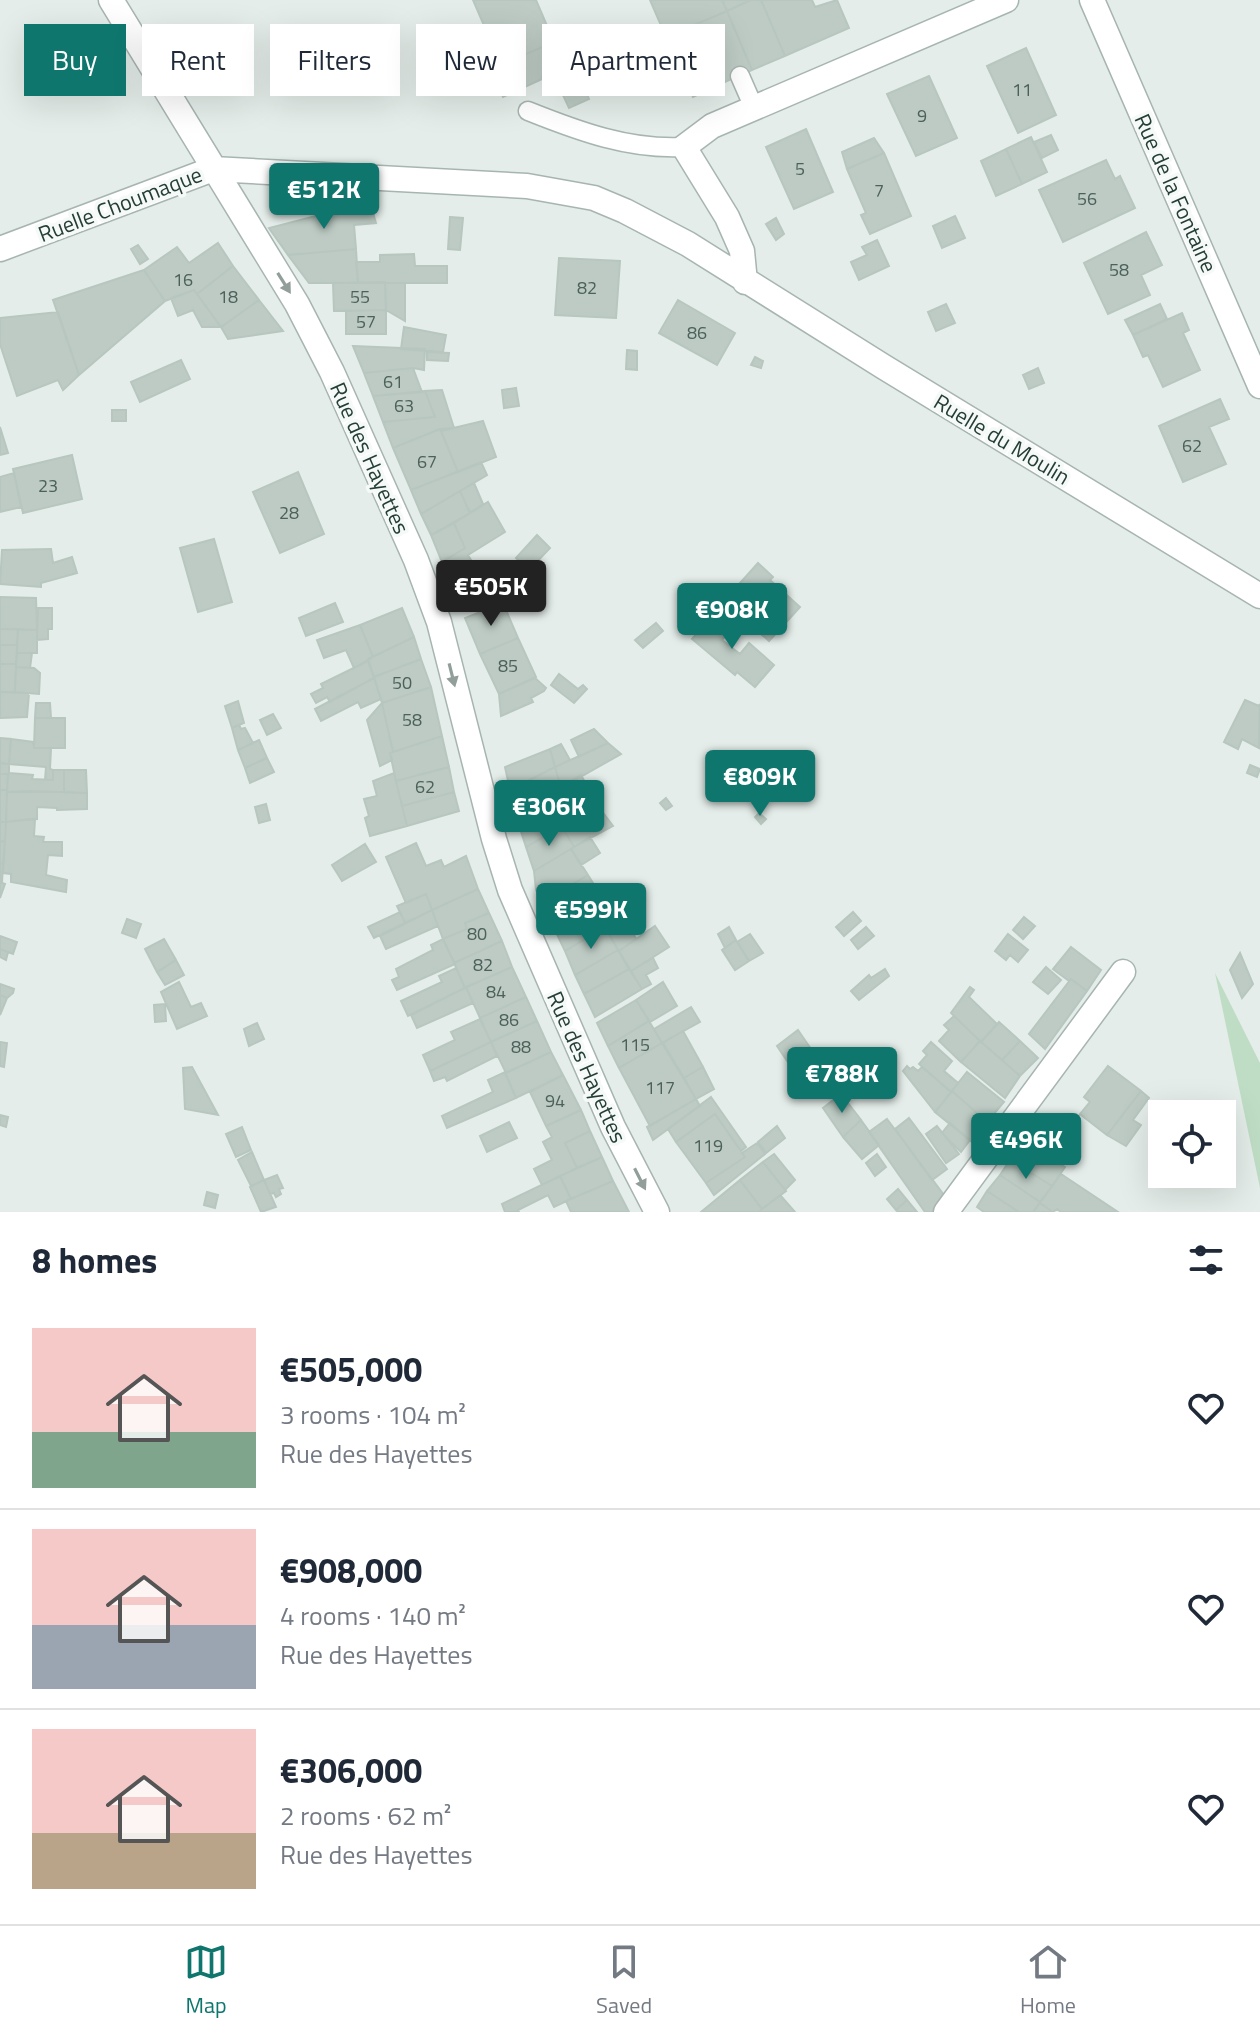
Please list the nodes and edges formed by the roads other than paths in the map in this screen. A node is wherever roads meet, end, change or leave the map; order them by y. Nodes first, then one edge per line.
1 (111, 0) edge
2 (1006, 0) edge
3 (1092, 0) edge
4 (740, 76) dead end
5 (754, 108) junction
6 (528, 111) dead end
7 (684, 147) junction
8 (213, 169) junction
9 (0, 249) edge
10 (745, 282) junction
11 (1260, 386) edge
12 (1260, 596) edge
13 (1123, 972) dead end
14 (657, 1212) edge
15 (946, 1212) edge

1 - 8 street, Rue des Hayettes
2 - 5 street
3 - 11 street, Rue de la Fontaine
4 - 5 lane
5 - 7 street
6 - 7 lane
7 - 10 street
8 - 9 street, Ruelle Choumaque
8 - 10 street, Ruelle Choumaque
8 -> 14 street, Rue des Hayettes
10 - 12 street, Ruelle du Moulin
13 - 15 street

